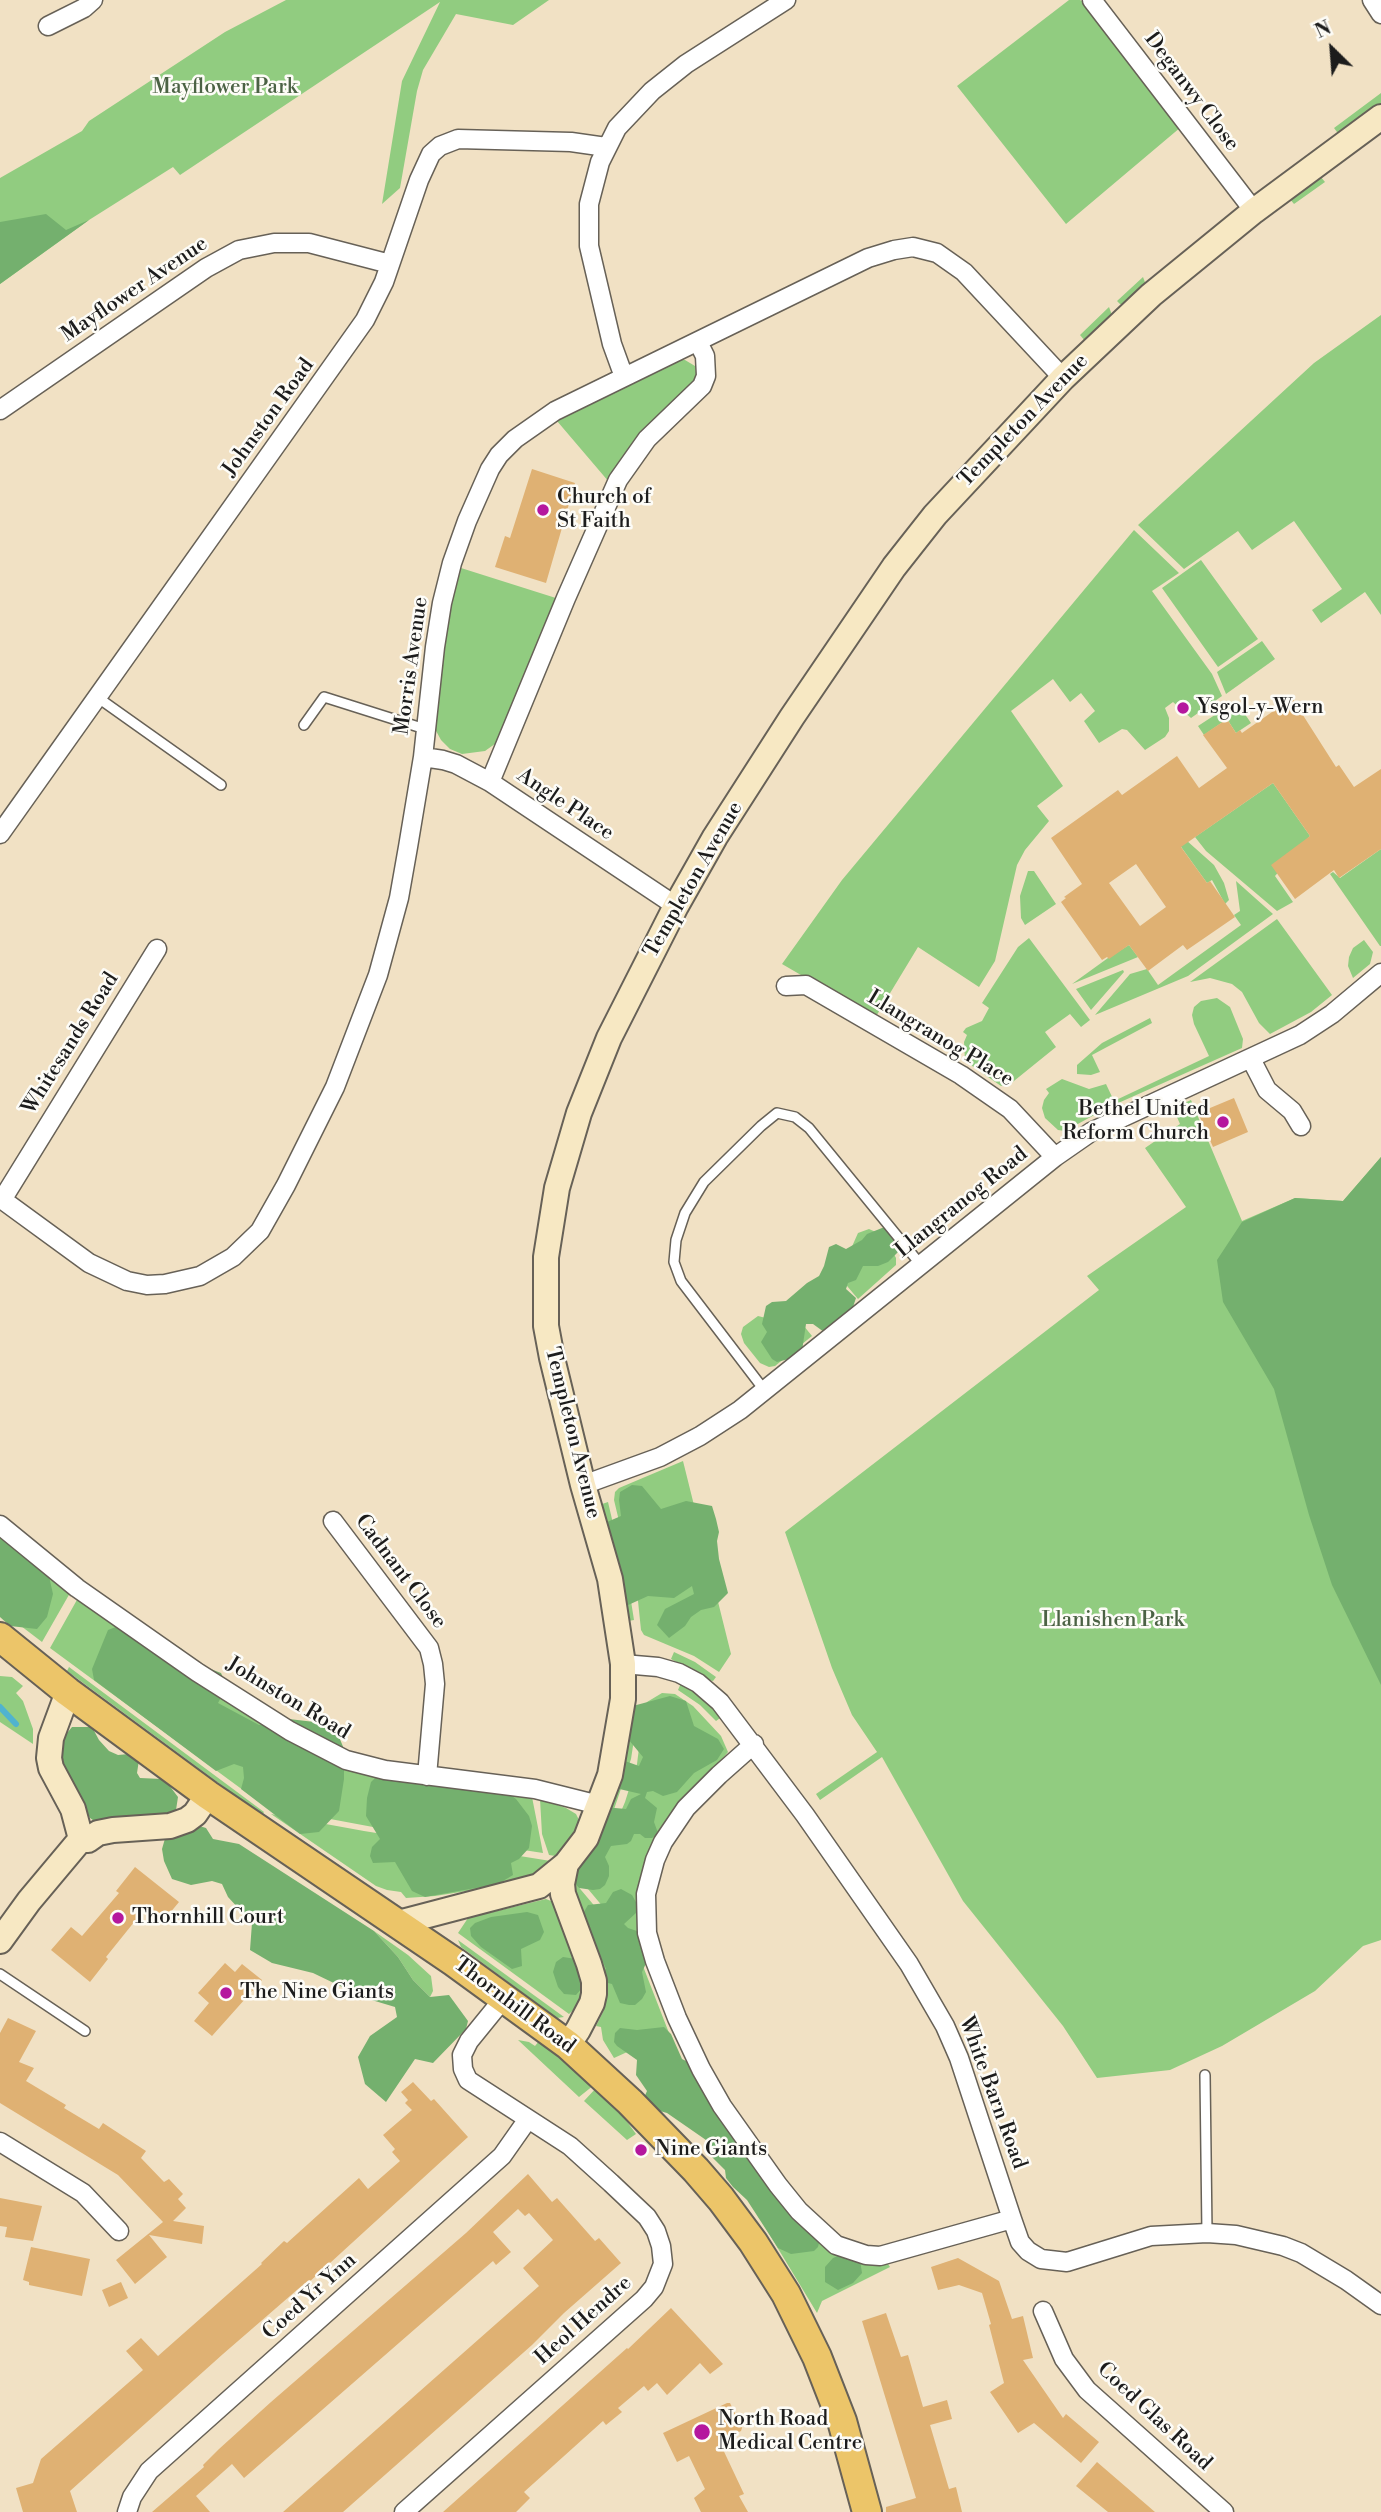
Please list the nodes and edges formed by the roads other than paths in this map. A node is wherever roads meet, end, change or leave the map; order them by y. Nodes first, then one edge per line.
1 (93, 0) edge
2 (786, 0) edge
3 (1092, 0) edge
4 (1372, 0) edge
5 (1381, 15) edge
6 (48, 26) dead end
7 (1381, 117) edge
8 (606, 147) junction
9 (1254, 211) junction
10 (390, 264) junction
11 (698, 341) junction
12 (624, 377) junction
13 (1063, 378) junction
14 (0, 410) edge
15 (97, 697) junction
16 (304, 725) dead end
17 (425, 729) junction
18 (423, 757) junction
19 (490, 782) junction
20 (221, 785) dead end
21 (0, 834) edge
22 (676, 906) junction
23 (157, 949) dead end
24 (1381, 973) edge
25 (786, 986) dead end
26 (1251, 1059) junction
27 (1301, 1126) dead end
28 (1055, 1157) junction
29 (1, 1199) edge
30 (921, 1265) junction
31 (765, 1391) junction
32 (583, 1485) junction
33 (333, 1521) dead end
34 (0, 1525) edge
35 (0, 1637) edge
36 (623, 1664) junction
37 (68, 1692) junction
38 (754, 1744) junction
39 (427, 1776) junction
40 (208, 1795) junction
41 (599, 1805) junction
42 (81, 1839) junction
43 (566, 1864) junction
44 (398, 1923) junction
45 (4, 1927) edge
46 (0, 1974) edge
47 (504, 1998) junction
48 (85, 2031) dead end
49 (568, 2045) junction
50 (1205, 2075) dead end
51 (528, 2119) junction
52 (0, 2142) edge
53 (1012, 2219) junction
54 (119, 2231) dead end
55 (1207, 2233) junction
56 (1381, 2305) edge
57 (1043, 2311) dead end
58 (127, 2512) edge
59 (404, 2512) edge
60 (867, 2512) edge
61 (1224, 2512) edge

1 - 6 street
2 - 8 street
3 - 9 street, Deganwy Close
4 - 5 street
7 - 9 street, Templeton Avenue
8 - 10 street, Johnston Road
8 - 12 street
9 - 13 street, Templeton Avenue
10 - 14 street, Mayflower Avenue
10 - 15 street, Johnston Road
11 - 12 street, Morris Avenue
11 - 13 street, Morris Avenue
11 - 19 street
12 - 17 street, Morris Avenue
13 - 22 street, Templeton Avenue
15 - 20 lane
15 - 21 street, Johnston Road
16 - 17 lane
17 - 18 street, Morris Avenue
18 - 19 street, Angle Place
18 - 29 street, Morris Avenue
19 - 22 street, Angle Place
22 - 32 street, Templeton Avenue
23 - 29 street, Whitesands Road
24 - 26 street, Llangranog Road
25 - 28 street, Llangranog Place
26 - 27 street
26 - 28 street, Llangranog Road
28 - 30 street, Llangranog Road
30 - 31 street, Llangranog Road
30 - 31 lane
31 - 32 street, Llangranog Road
32 - 36 street, Templeton Avenue
33 - 39 street, Cadnant Close
34 - 39 street, Johnston Road
35 - 37 main road, Thornhill Road
36 - 38 street, White Barn Road
36 - 41 street, Templeton Avenue
37 - 40 main road, Thornhill Road
37 - 42 street
38 - 53 street, White Barn Road
38 - 53 street
39 - 41 street, Johnston Road
40 - 42 street
40 - 44 main road, Thornhill Road
41 - 43 street, Templeton Avenue
42 - 45 street
43 - 44 street, Templeton Avenue
43 - 49 street
44 - 47 main road, Thornhill Road
46 - 48 lane
47 - 49 main road, Thornhill Road
47 - 51 street, Heol Hendre
49 - 60 main road, Thornhill Road
50 - 55 lane
51 - 58 street, Coed Yr Ynn
51 - 59 street, Heol Hendre
52 - 54 street
53 - 55 street, White Barn Road
55 - 56 street, White Barn Road
57 - 61 street, Coed Glas Road

